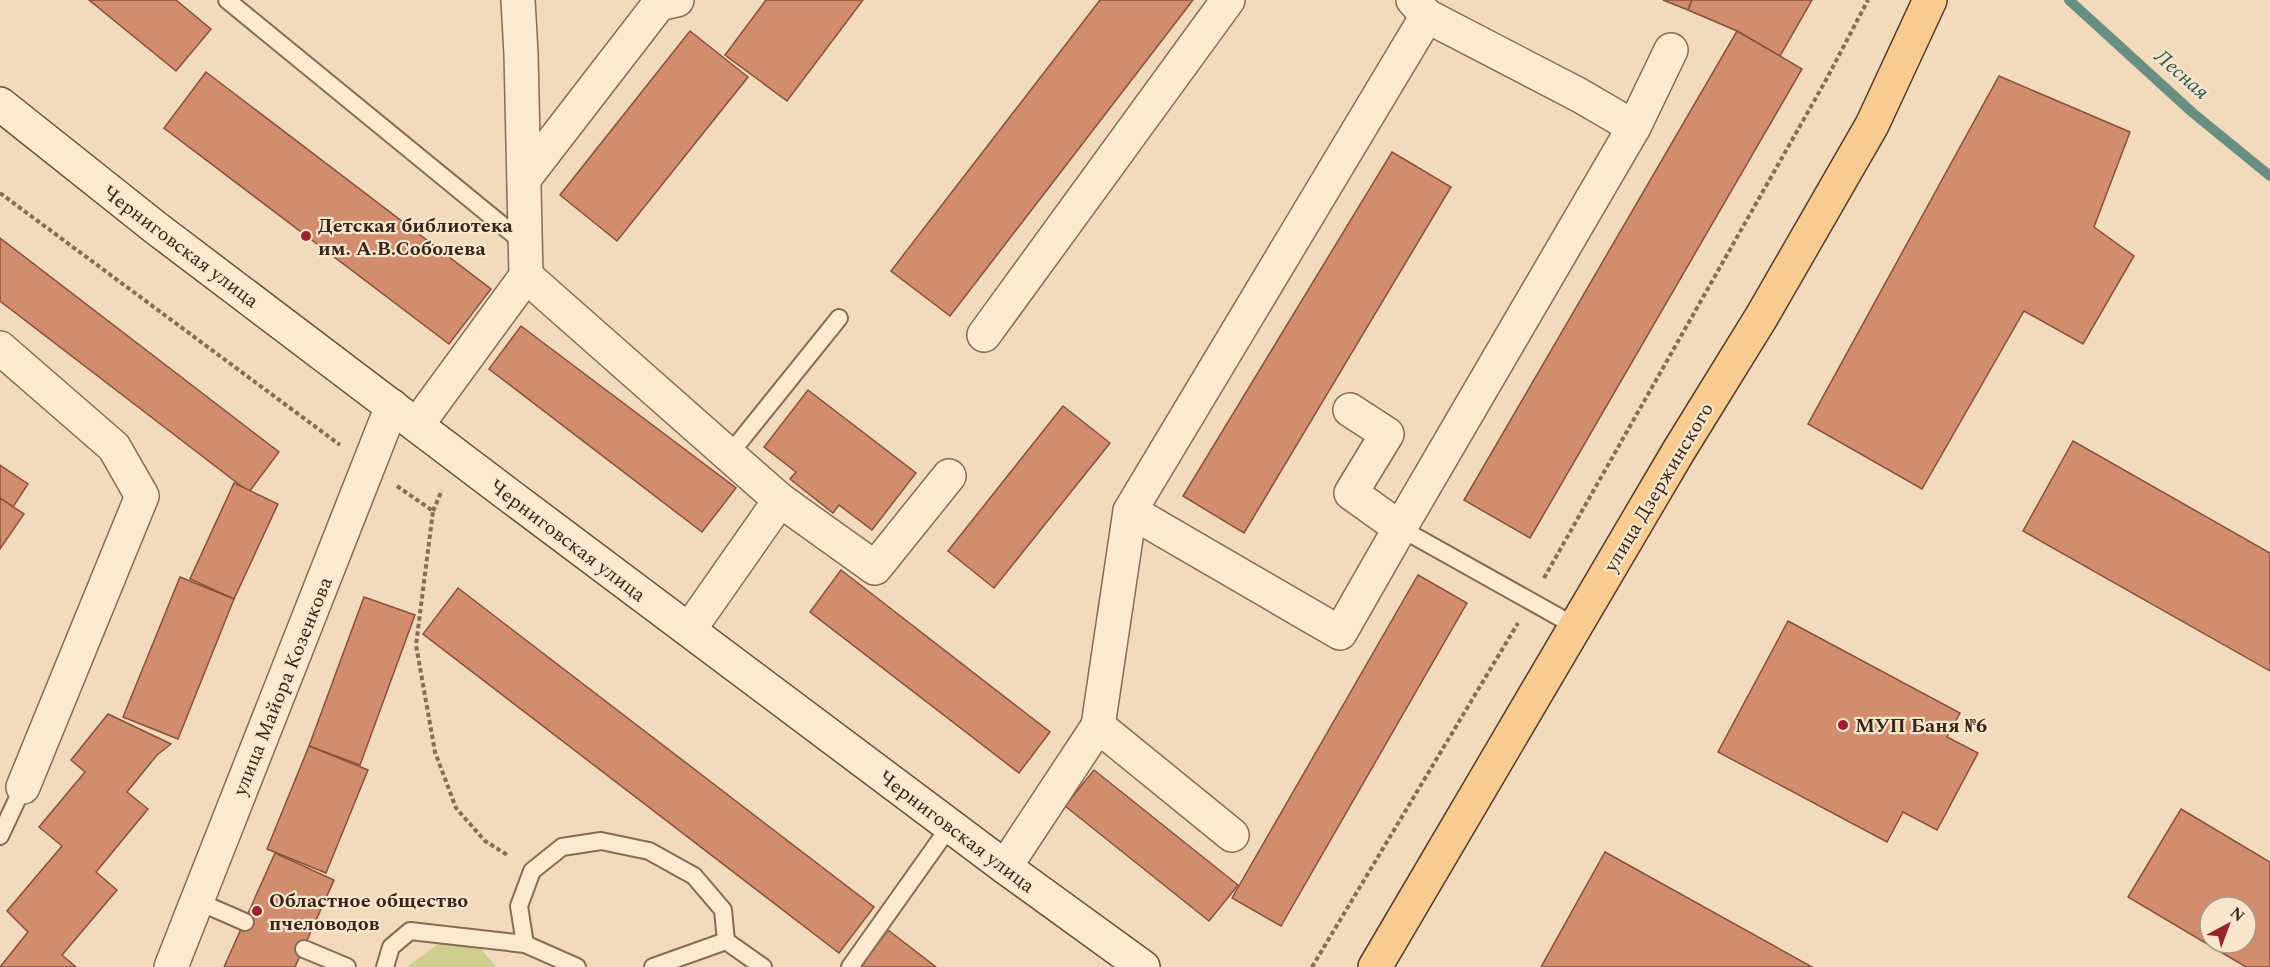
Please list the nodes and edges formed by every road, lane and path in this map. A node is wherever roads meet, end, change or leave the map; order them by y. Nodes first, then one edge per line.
1 (227, 0) edge
2 (518, 0) edge
3 (677, 0) edge
4 (1228, 0) edge
5 (1868, 0) edge
6 (1930, 0) edge
7 (1420, 8) edge
8 (1671, 50) dead end
9 (0, 104) edge
10 (1634, 127) junction
11 (524, 179) junction
12 (525, 243) junction
13 (526, 276) junction
14 (839, 318) dead end
15 (984, 335) dead end
16 (0, 348) edge
17 (1350, 410) dead end
18 (405, 415) junction
19 (728, 456) junction
20 (949, 476) dead end
21 (780, 500) junction
22 (1130, 512) junction
23 (1400, 528) junction
24 (1531, 602) junction
25 (1575, 626) junction
26 (689, 630) junction
27 (1098, 726) junction
28 (23, 787) joint
29 (950, 826) junction
30 (1232, 835) dead end
31 (0, 836) edge
32 (1005, 867) junction
33 (197, 902) junction
34 (244, 922) dead end
35 (726, 941) junction
36 (525, 944) junction
37 (304, 949) dead end
38 (171, 967) edge
39 (347, 967) edge
40 (385, 967) edge
41 (578, 967) edge
42 (653, 967) edge
43 (763, 967) edge
44 (850, 967) edge
45 (1143, 967) edge
46 (1312, 967) edge
47 (1375, 967) edge

1 - 12 lane
2 - 11 street
3 - 11 street
4 - 15 street
5 - 24 path
6 - 25 main road, улица Дзержинского
7 - 10 street
7 - 22 street
8 - 10 street
9 - 18 street, Черниговская улица
10 - 23 street
11 - 12 street
12 - 13 street
13 - 18 street, улица Майора Козенкова
13 - 19 street
14 - 19 lane
16 - 28 street
17 - 23 street
18 - 26 street, Черниговская улица
18 - 33 street, улица Майора Козенкова
19 - 21 street
20 - 21 street
21 - 26 street
22 - 23 street
22 - 27 street
23 - 24 lane
24 - 25 lane
24 - 46 path
25 - 47 main road, улица Дзержинского
26 - 29 street, Черниговская улица
27 - 30 street
27 - 32 street
28 - 31 lane
29 - 32 street, Черниговская улица
29 - 44 lane
32 - 45 street, Черниговская улица
33 - 34 lane
33 - 38 street, улица Майора Козенкова
35 - 36 lane
35 - 42 lane
35 - 43 lane
36 - 40 lane
36 - 41 lane
37 - 39 lane

